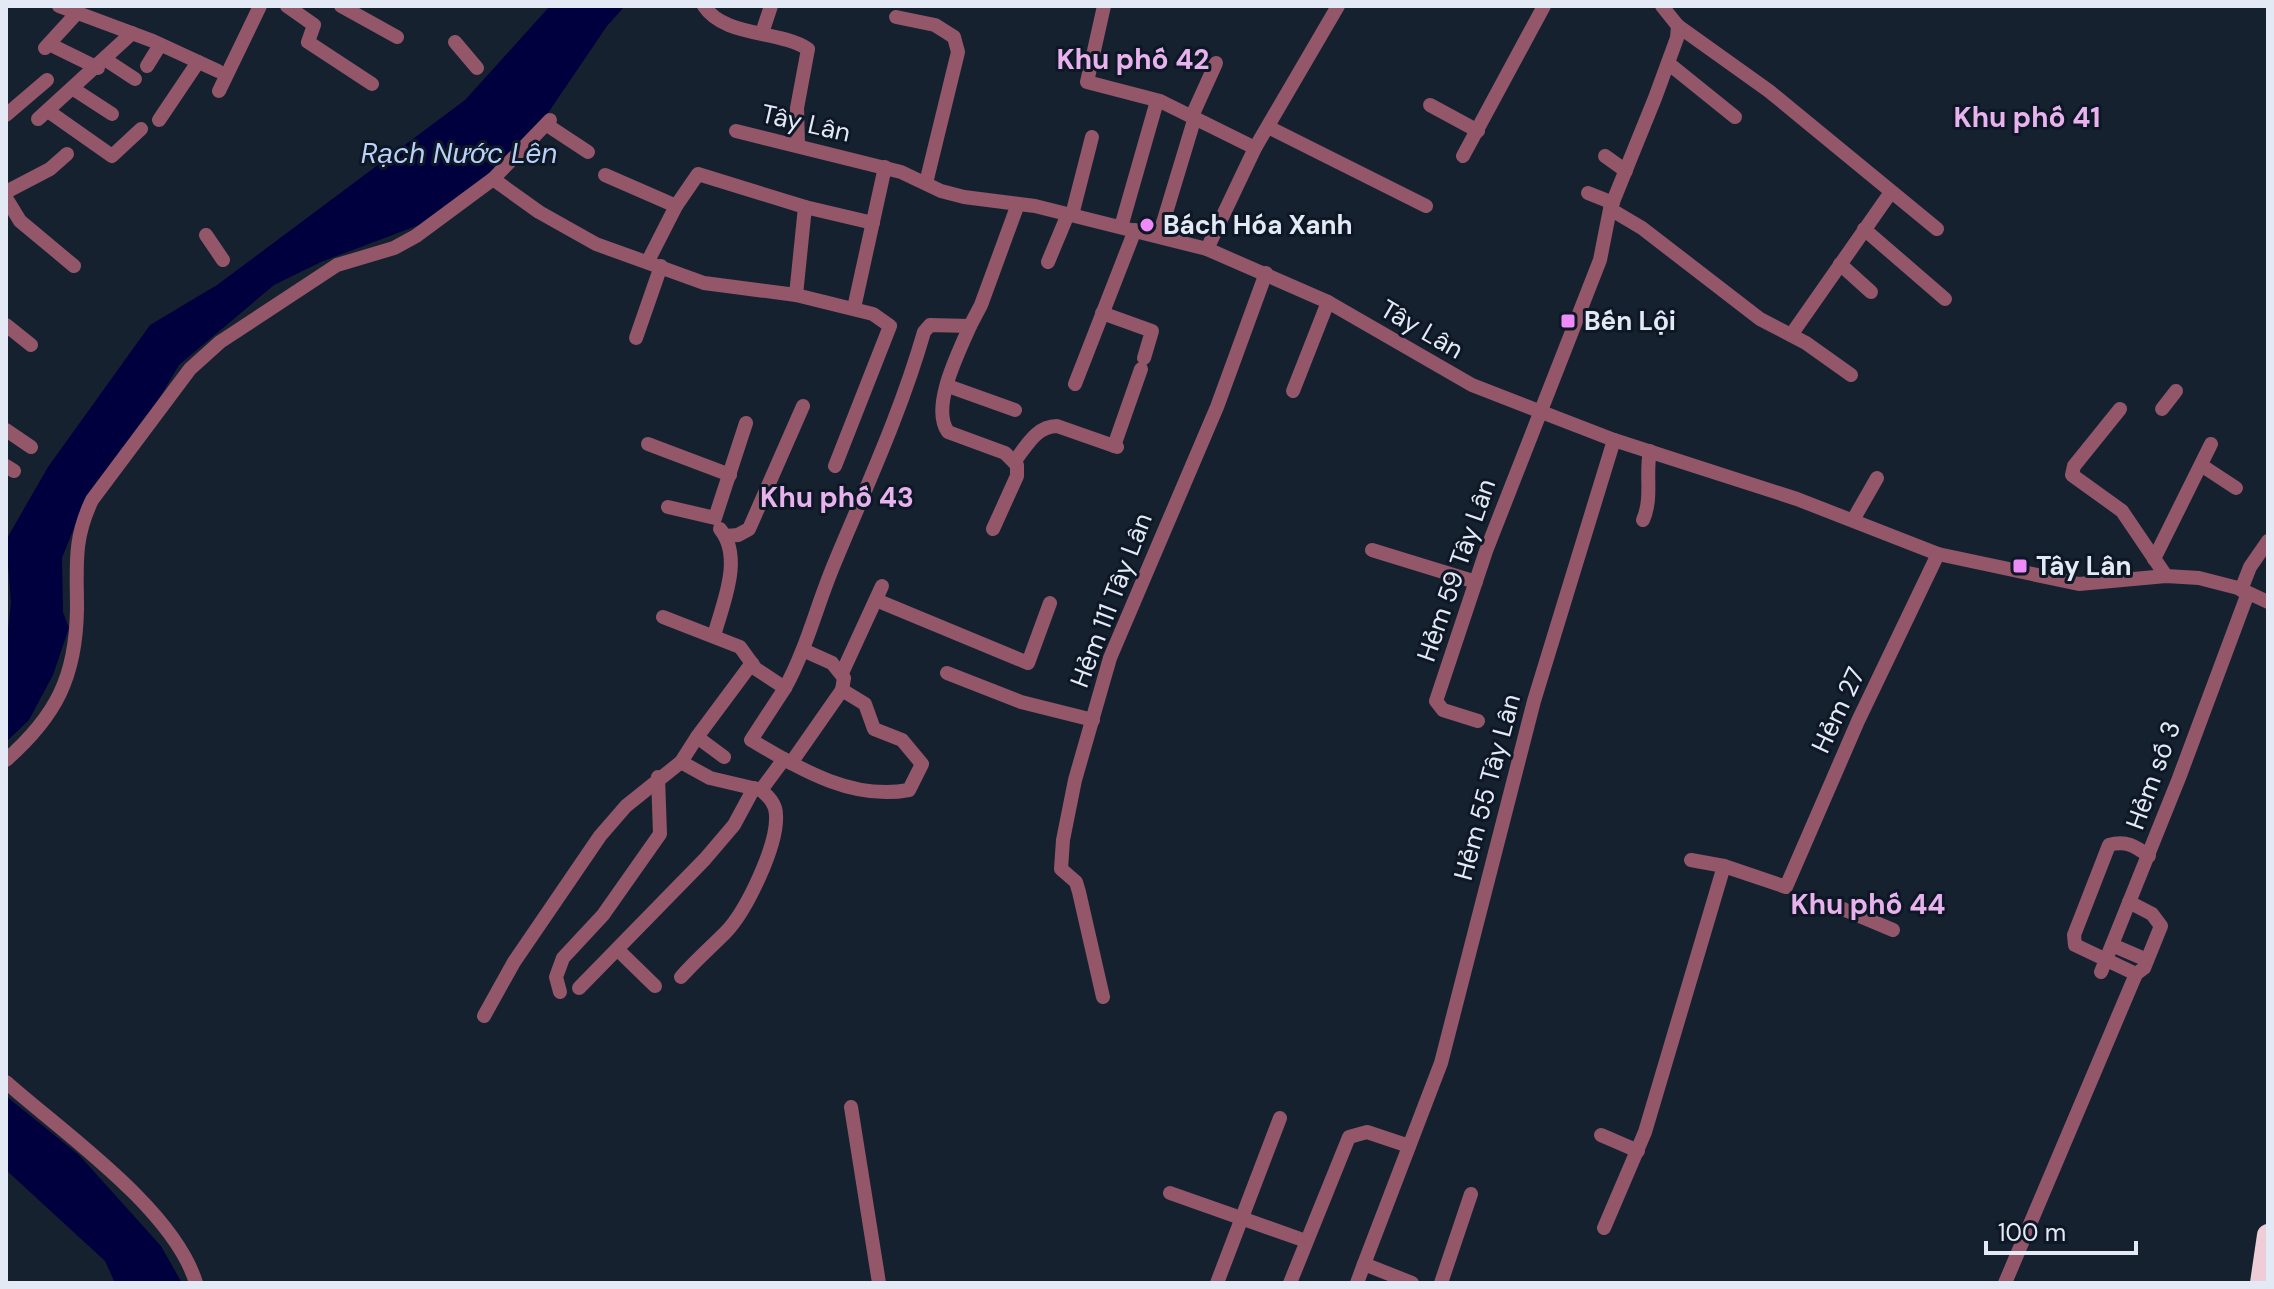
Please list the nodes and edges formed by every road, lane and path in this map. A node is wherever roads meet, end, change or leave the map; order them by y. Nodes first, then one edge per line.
1 (59, 6) edge
2 (260, 6) edge
3 (287, 6) edge
4 (341, 6) edge
5 (704, 6) edge
6 (771, 6) edge
7 (1104, 6) edge
8 (1338, 6) edge
9 (1544, 6) edge
10 (1665, 7) edge
11 (77, 13) junction
12 (896, 17) dead end
13 (1678, 26) junction
14 (132, 33) junction
15 (762, 33) junction
16 (397, 37) dead end
17 (455, 42) dead end
18 (160, 45) junction
19 (198, 62) junction
20 (1216, 63) dead end
21 (1668, 63) junction
22 (102, 64) junction
23 (147, 66) dead end
24 (477, 68) dead end
25 (218, 71) dead end
26 (135, 79) dead end
27 (47, 80) dead end
28 (372, 84) dead end
29 (75, 90) junction
30 (219, 91) dead end
31 (1157, 101) junction
32 (1430, 105) dead end
33 (112, 114) dead end
34 (6, 115) edge
35 (1194, 116) junction
36 (1735, 117) dead end
37 (159, 120) dead end
38 (1268, 127) junction
39 (141, 129) dead end
40 (736, 131) dead end
41 (1478, 131) junction
42 (1092, 137) dead end
43 (798, 144) junction
44 (1255, 148) junction
45 (588, 152) dead end
46 (67, 154) dead end
47 (1463, 156) dead end
48 (1605, 156) dead end
49 (885, 167) junction
50 (1626, 171) junction
51 (605, 175) dead end
52 (493, 179) junction
53 (926, 183) junction
54 (6, 192) edge
55 (1891, 192) junction
56 (1588, 193) dead end
57 (6, 198) edge
58 (1018, 204) junction
59 (676, 206) junction
60 (1426, 206) dead end
61 (1612, 206) junction
62 (805, 207) junction
63 (1070, 214) junction
64 (11, 217) edge
65 (873, 223) junction
66 (1128, 228) junction
67 (1864, 229) junction
68 (1937, 229) dead end
69 (1159, 236) junction
70 (209, 239) dead end
71 (1207, 249) junction
72 (222, 258) dead end
73 (1048, 262) dead end
74 (654, 263) junction
75 (1840, 264) junction
76 (74, 266) dead end
77 (1266, 273) junction
78 (1871, 292) dead end
79 (796, 295) junction
80 (1945, 299) dead end
81 (1328, 302) junction
82 (854, 308) junction
83 (1102, 313) junction
84 (6, 325) edge
85 (970, 326) junction
86 (1791, 335) junction
87 (636, 338) dead end
88 (31, 345) dead end
89 (1851, 375) dead end
90 (1075, 384) dead end
91 (948, 386) junction
92 (1293, 391) dead end
93 (2176, 391) dead end
94 (803, 406) dead end
95 (2120, 409) dead end
96 (2162, 409) dead end
97 (1015, 410) dead end
98 (1539, 411) junction
99 (746, 423) dead end
100 (6, 430) edge
101 (1614, 440) junction
102 (648, 444) dead end
103 (2211, 444) dead end
104 (31, 447) dead end
105 (1650, 451) junction
106 (1014, 462) junction
107 (2201, 465) junction
108 (835, 466) dead end
109 (730, 475) junction
110 (1877, 478) dead end
111 (2236, 488) dead end
112 (668, 507) dead end
113 (713, 519) junction
114 (1643, 520) dead end
115 (1853, 520) junction
116 (993, 529) dead end
117 (726, 536) junction
118 (2268, 541) edge
119 (1372, 550) dead end
120 (1938, 554) junction
121 (2154, 559) junction
122 (2166, 576) junction
123 (1476, 582) junction
124 (2244, 591) junction
125 (2268, 602) edge
126 (1050, 603) dead end
127 (663, 617) dead end
128 (714, 636) junction
129 (803, 650) junction
130 (752, 663) junction
131 (842, 673) junction
132 (947, 673) dead end
133 (785, 688) junction
134 (842, 690) junction
135 (1093, 720) junction
136 (1478, 721) dead end
137 (697, 737) junction
138 (724, 757) dead end
139 (6, 760) edge
140 (787, 761) junction
141 (681, 762) junction
142 (658, 777) junction
143 (757, 789) junction
144 (2149, 856) junction
145 (1691, 860) dead end
146 (1724, 866) junction
147 (2129, 902) junction
148 (1843, 909) dead end
149 (1893, 930) dead end
150 (2112, 945) junction
151 (620, 953) junction
152 (2147, 960) junction
153 (2103, 967) junction
154 (2136, 974) junction
155 (681, 977) dead end
156 (655, 986) dead end
157 (579, 988) dead end
158 (560, 992) dead end
159 (1103, 997) dead end
160 (484, 1016) dead end
161 (6, 1082) edge
162 (851, 1107) dead end
163 (1280, 1118) dead end
164 (1601, 1135) dead end
165 (1409, 1146) junction
166 (1638, 1151) junction
167 (1170, 1193) dead end
168 (1471, 1194) dead end
169 (1241, 1217) junction
170 (1604, 1228) dead end
171 (2268, 1235) edge
172 (1306, 1241) junction
173 (1364, 1264) junction
174 (2268, 1272) edge
175 (196, 1283) edge
176 (879, 1283) edge
177 (1217, 1283) edge
178 (1290, 1283) edge
179 (1357, 1283) edge
180 (1412, 1283) edge
181 (1441, 1283) edge
182 (2005, 1283) edge
183 (2261, 1283) edge

1 - 11 street
2 - 30 street
3 - 28 street
4 - 16 street
5 - 15 street
6 - 15 street
7 - 31 street
8 - 38 street
9 - 41 street
10 - 13 street
11 - 14 street
11 - 22 street
12 - 53 street
13 - 21 street
13 - 55 street
14 - 18 street
14 - 22 street
15 - 43 street
17 - 24 street
18 - 19 street
18 - 23 street
19 - 25 street
19 - 37 street
20 - 35 street
21 - 36 street
21 - 50 street
22 - 26 street
22 - 29 street
27 - 34 street
29 - 33 street
29 - 39 street
31 - 35 street
31 - 66 street
32 - 41 street
35 - 44 street
35 - 69 street
38 - 44 street
38 - 60 street
40 - 43 street, Tây Lân
41 - 47 street
42 - 63 street
43 - 49 street, Tây Lân
44 - 71 street
45 - 52 street
46 - 54 street
48 - 50 street
49 - 53 street, Tây Lân
49 - 65 street
50 - 61 street
51 - 59 street
52 - 74 street
52 - 139 street
53 - 58 street, Tây Lân
55 - 67 street
55 - 68 street
56 - 61 street
57 - 64 street
58 - 63 street, Tây Lân
58 - 85 street
59 - 62 street
59 - 74 street
61 - 86 street
61 - 98 street
62 - 65 street
62 - 79 street
63 - 66 street, Tây Lân
63 - 73 street
64 - 76 street
65 - 82 street
66 - 69 street, Tây Lân
66 - 83 street
67 - 75 street
67 - 80 street
69 - 71 street, Tây Lân
70 - 72 street
71 - 77 street, Tây Lân
74 - 79 street
74 - 87 street
75 - 78 street
75 - 86 street
77 - 81 street, Tây Lân
77 - 135 street, Hẻm 111 Tây Lân
79 - 82 street
81 - 92 street
81 - 98 street, Tây Lân
82 - 108 street
83 - 90 street
83 - 106 street
84 - 88 street
85 - 91 street
85 - 129 street
86 - 89 street
91 - 97 street
91 - 106 street
93 - 96 street
94 - 117 street
95 - 121 street
98 - 101 street, Tây Lân
98 - 123 street, Hẻm 59 Tây Lân
99 - 109 street
100 - 104 street
101 - 105 street, Tây Lân
101 - 165 street, Hẻm 55 Tây Lân
102 - 109 street
103 - 107 street
105 - 114 street
105 - 115 street, Tây Lân
106 - 116 street
107 - 111 street
107 - 121 street
109 - 113 street
110 - 115 street
112 - 113 street
113 - 117 street
115 - 120 street, Tây Lân
117 - 128 street
118 - 124 street, Hẻm số 3
119 - 123 street
120 - 122 street, Tây Lân
120 - 146 street, Hẻm 27
121 - 122 street
122 - 124 street, Tây Lân
123 - 136 street, Hẻm 59 Tây Lân
124 - 125 street, Tây Lân
124 - 144 street, Hẻm số 3
126 - 131 street
127 - 128 street
128 - 130 street
129 - 131 street
129 - 133 street
130 - 133 street
130 - 137 street
131 - 134 street
132 - 135 street
133 - 140 street
134 - 140 street
134 - 140 street
135 - 159 street, Hẻm 111 Tây Lân
137 - 138 street
137 - 141 street
140 - 143 street
141 - 142 street
141 - 143 street
142 - 158 street
142 - 160 street
143 - 151 street
143 - 155 street
144 - 147 street, Hẻm số 3
144 - 153 street
145 - 146 street
146 - 166 street
147 - 150 street, Hẻm số 3
147 - 152 street
148 - 149 street
150 - 152 street
150 - 153 street, Hẻm số 3
151 - 156 street
151 - 157 street
152 - 154 street
153 - 154 street
154 - 182 street
161 - 175 street
162 - 176 street
163 - 169 street
164 - 166 street
165 - 172 street
165 - 173 street, Hẻm 55 Tây Lân
166 - 170 street
167 - 169 street
168 - 181 street
169 - 172 street
169 - 177 street
171 - 183 highway
172 - 178 street
173 - 179 street, Hẻm 55 Tây Lân
173 - 180 street
174 - 183 highway

